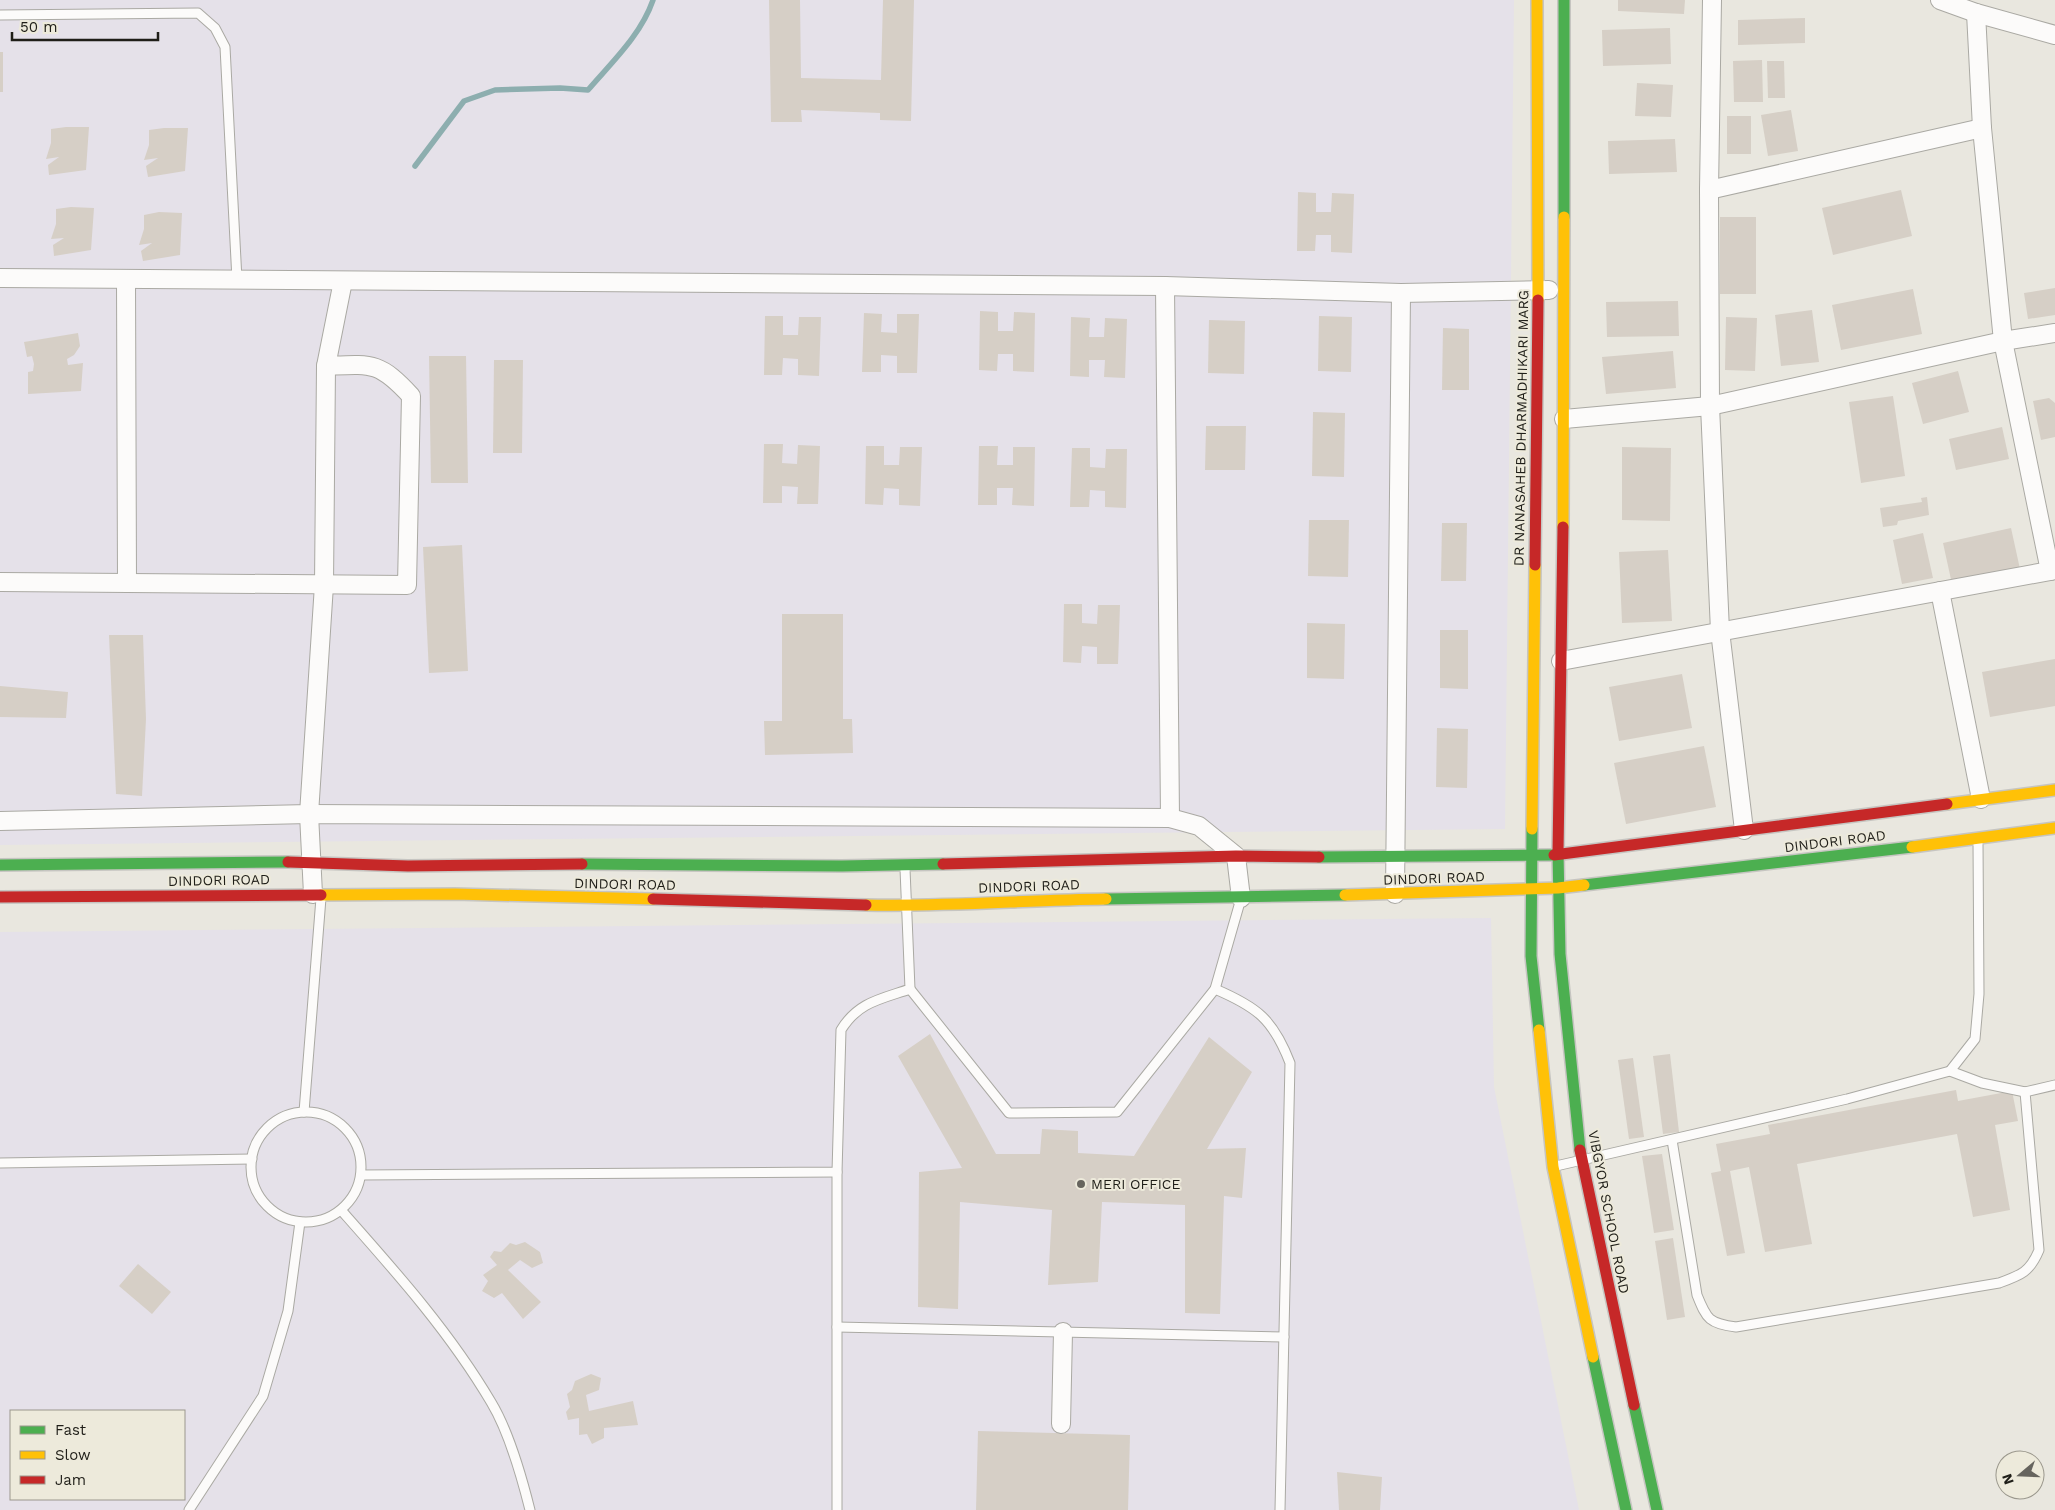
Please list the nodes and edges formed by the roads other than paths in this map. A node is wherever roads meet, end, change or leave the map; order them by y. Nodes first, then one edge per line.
1 (1537, 0) edge
2 (1564, 0) edge
3 (1712, 0) edge
4 (1940, 0) edge
5 (1976, 13) junction
6 (0, 15) edge
7 (2055, 35) edge
8 (1982, 128) junction
9 (1709, 190) junction
10 (0, 278) edge
11 (126, 279) junction
12 (237, 280) junction
13 (343, 281) junction
14 (1165, 286) junction
15 (1564, 288) junction
16 (1538, 290) junction
17 (1401, 293) junction
18 (2055, 332) edge
19 (2004, 342) junction
20 (326, 366) junction
21 (1710, 406) junction
22 (1564, 419) junction
23 (2052, 570) edge
24 (0, 582) edge
25 (127, 583) junction
26 (324, 585) junction
27 (1940, 591) junction
28 (1720, 631) junction
29 (1561, 661) junction
30 (2055, 790) edge
31 (1981, 799) junction
32 (309, 814) junction
33 (1170, 818) junction
34 (0, 821) edge
35 (2055, 828) edge
36 (1744, 830) junction
37 (1978, 839) junction
38 (1558, 855) junction
39 (1236, 856) junction
40 (1532, 856) junction
41 (1396, 858) junction
42 (312, 862) junction
43 (0, 865) edge
44 (905, 865) junction
45 (1558, 888) junction
46 (1530, 889) junction
47 (317, 894) junction
48 (1395, 894) junction
49 (0, 897) edge
50 (1241, 898) junction
51 (905, 906) junction
52 (910, 988) junction
53 (1215, 989) junction
54 (1950, 1071) junction
55 (2055, 1085) edge
56 (2024, 1092) junction
57 (304, 1112) junction
58 (1672, 1140) junction
59 (252, 1158) junction
60 (1581, 1161) junction
61 (0, 1163) edge
62 (1553, 1167) junction
63 (837, 1172) junction
64 (361, 1175) junction
65 (341, 1210) junction
66 (300, 1222) junction
67 (837, 1327) junction
68 (1064, 1332) junction
69 (1284, 1337) junction
70 (1061, 1424) dead end
71 (189, 1510) edge
72 (530, 1510) edge
73 (837, 1510) edge
74 (1280, 1510) edge
75 (1626, 1510) edge
76 (1657, 1510) edge

1 - 16 main road, DR NANASAHEB DHARMADHIKARI MARG
2 - 15 main road
3 - 9 street
4 - 5 street
5 - 7 street
5 - 8 street
6 - 12 lane
8 - 9 street
8 - 19 street
9 - 21 street
10 - 11 street
11 - 12 street
11 - 25 street
12 - 13 street
13 - 14 street
13 - 20 street
14 - 17 street
14 - 33 street
15 - 16 street
15 - 22 main road
16 - 17 street
16 - 40 main road, DR NANASAHEB DHARMADHIKARI MARG
17 - 41 street
18 - 19 street
19 - 21 street
19 - 23 street
20 - 26 street
20 - 26 street
21 - 22 street
21 - 28 street
22 - 29 main road
23 - 27 street
24 - 25 street
25 - 26 street
26 - 32 street
27 - 28 street
27 - 31 street
28 - 29 street
28 - 36 street
29 - 38 main road
30 - 31 main road
31 - 36 main road
32 - 33 street
32 - 34 street
32 - 42 street
33 - 39 street
35 - 37 main road, DINDORI ROAD
36 - 38 main road
37 - 45 main road, DINDORI ROAD
37 - 54 lane
38 - 40 main road
38 - 45 main road, VIBGYOR SCHOOL ROAD
39 - 41 main road
39 - 44 main road
39 - 50 street
40 - 41 main road
40 - 46 main road
41 - 48 street
42 - 43 main road
42 - 44 main road
42 - 47 street
44 - 51 lane
45 - 46 main road, DINDORI ROAD
45 - 60 main road, VIBGYOR SCHOOL ROAD
46 - 48 main road, DINDORI ROAD
46 - 62 main road
47 - 49 main road, DINDORI ROAD
47 - 51 main road, DINDORI ROAD
47 - 57 lane
48 - 50 main road, DINDORI ROAD
50 - 51 main road, DINDORI ROAD
50 - 53 lane
51 - 52 lane
52 - 53 lane
52 - 63 lane
53 - 69 lane
54 - 56 lane
54 - 58 lane
55 - 56 lane
56 - 58 lane
57 - 59 lane
57 - 64 lane
58 - 60 lane
59 - 61 lane
59 - 66 lane
60 - 62 lane
60 - 76 main road, VIBGYOR SCHOOL ROAD
62 - 75 main road
63 - 64 lane
63 - 67 lane
64 - 65 lane
65 - 66 lane
65 - 72 lane
66 - 71 lane
67 - 68 lane
67 - 73 lane
68 - 69 lane
68 - 70 street
69 - 74 lane

